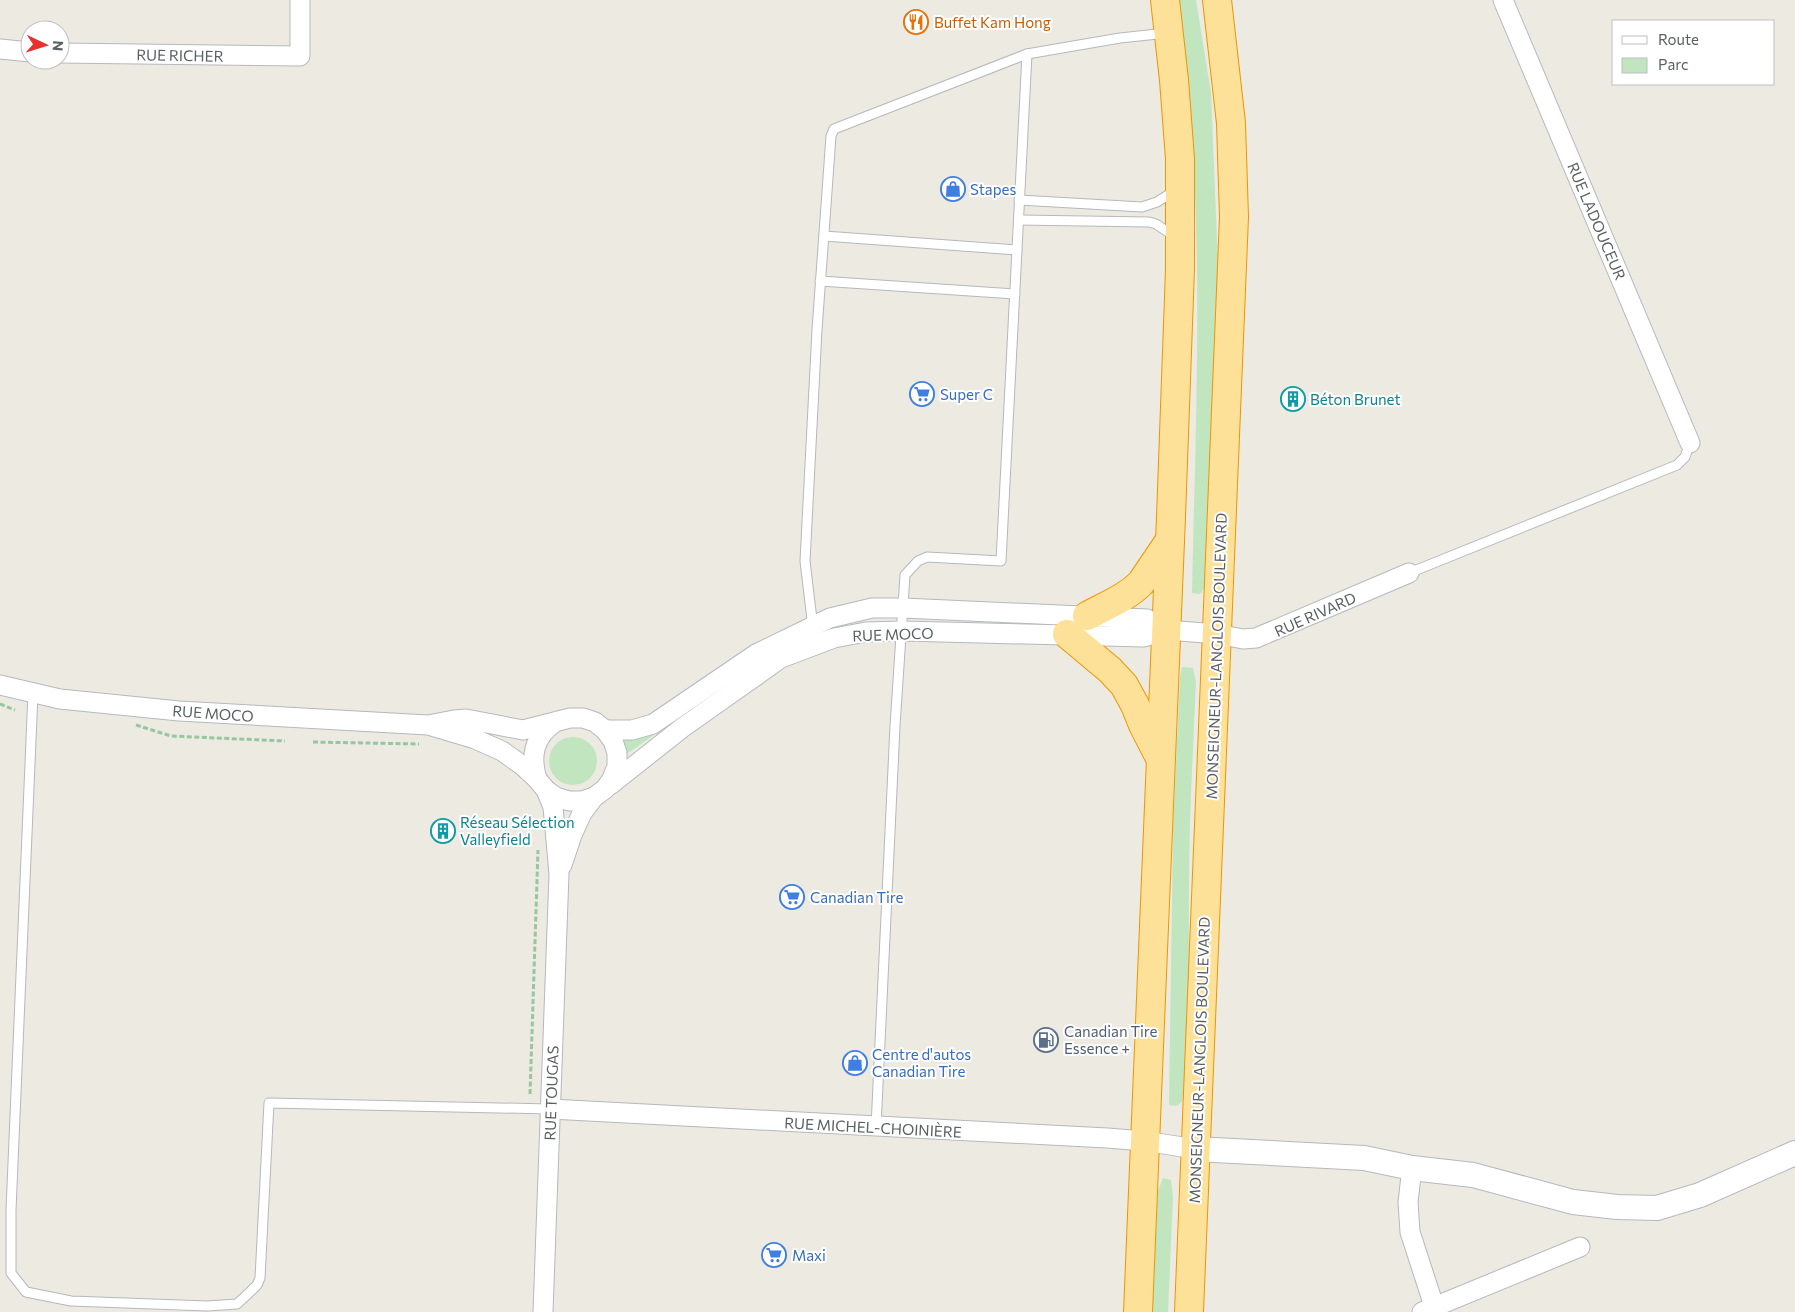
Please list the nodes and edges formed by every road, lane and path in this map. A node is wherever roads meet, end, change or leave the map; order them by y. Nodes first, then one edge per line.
1 (300, 0) edge
2 (1165, 0) edge
3 (1217, 0) edge
4 (1503, 0) edge
5 (1170, 33) junction
6 (0, 49) edge
7 (20, 51) edge
8 (70, 53) edge
9 (1027, 54) junction
10 (1180, 187) junction
11 (1020, 200) junction
12 (1019, 220) junction
13 (824, 236) junction
14 (1180, 240) junction
15 (1017, 250) junction
16 (820, 281) junction
17 (1015, 294) junction
18 (1690, 443) joint
19 (1170, 538) junction
20 (1409, 572) joint
21 (904, 608) junction
22 (1087, 616) junction
23 (1167, 630) junction
24 (902, 631) junction
25 (1067, 634) junction
26 (1217, 634) junction
27 (816, 635) junction
28 (0, 685) edge
29 (33, 693) junction
30 (0, 704) edge
31 (14, 710) dead end
32 (558, 721) junction
33 (129, 723) dead end
34 (428, 725) junction
35 (605, 730) junction
36 (285, 741) dead end
37 (313, 742) dead end
38 (422, 744) dead end
39 (1161, 759) junction
40 (541, 784) junction
41 (600, 793) junction
42 (538, 848) dead end
43 (560, 874) junction
44 (530, 1094) dead end
45 (550, 1110) junction
46 (876, 1127) junction
47 (1144, 1141) junction
48 (1195, 1149) junction
49 (1795, 1153) edge
50 (1412, 1168) junction
51 (1580, 1248) dead end
52 (1428, 1309) edge
53 (543, 1312) edge
54 (1138, 1312) edge
55 (1189, 1312) edge

1 - 8 street, RUE RICHER
2 - 5 highway
3 - 26 highway, MONSEIGNEUR-LANGLOIS BOULEVARD
4 - 18 street, RUE LADOUCEUR
5 - 9 lane
5 - 10 highway
6 - 7 street
9 - 11 lane
9 - 13 lane
10 - 11 lane
10 - 14 highway
11 - 12 lane
12 - 14 lane
12 - 15 lane
13 - 15 lane
13 - 16 lane
14 - 19 highway
15 - 17 lane
16 - 17 lane
16 - 27 lane
17 - 21 lane
18 - 20 lane
19 - 22 highway
19 - 23 highway
20 - 26 street, RUE RIVARD
21 - 22 street, RUE MOCO
21 - 24 lane
21 - 27 street, RUE MOCO
22 - 23 street, RUE MOCO
23 - 25 street, RUE MOCO
23 - 26 street, RUE MOCO
23 - 39 highway
24 - 25 street, RUE MOCO
24 - 27 street, RUE MOCO
24 - 46 lane
25 - 39 highway
26 - 48 highway, MONSEIGNEUR-LANGLOIS BOULEVARD
27 - 35 street, RUE MOCO
27 - 41 street, RUE MOCO
28 - 29 street, RUE MOCO
29 - 34 street, RUE MOCO
29 - 45 lane
30 - 31 path
32 - 34 street, RUE MOCO
32 - 35 street, RUE MOCO
32 - 40 street
33 - 36 path
34 - 40 street, RUE MOCO
35 - 41 street
37 - 38 path
39 - 47 highway
40 - 41 street, RUE MOCO
40 - 43 street, RUE TOUGAS
41 - 43 street, RUE TOUGAS
42 - 44 path
43 - 45 street, RUE TOUGAS
45 - 46 street, RUE MICHEL-CHOINIÈRE
45 - 53 street, RUE TOUGAS
46 - 47 street, RUE MICHEL-CHOINIÈRE
47 - 48 street, RUE MICHEL-CHOINIÈRE
47 - 54 highway
48 - 50 street
48 - 55 highway, MONSEIGNEUR-LANGLOIS BOULEVARD
49 - 50 street
50 - 52 street
51 - 52 street

